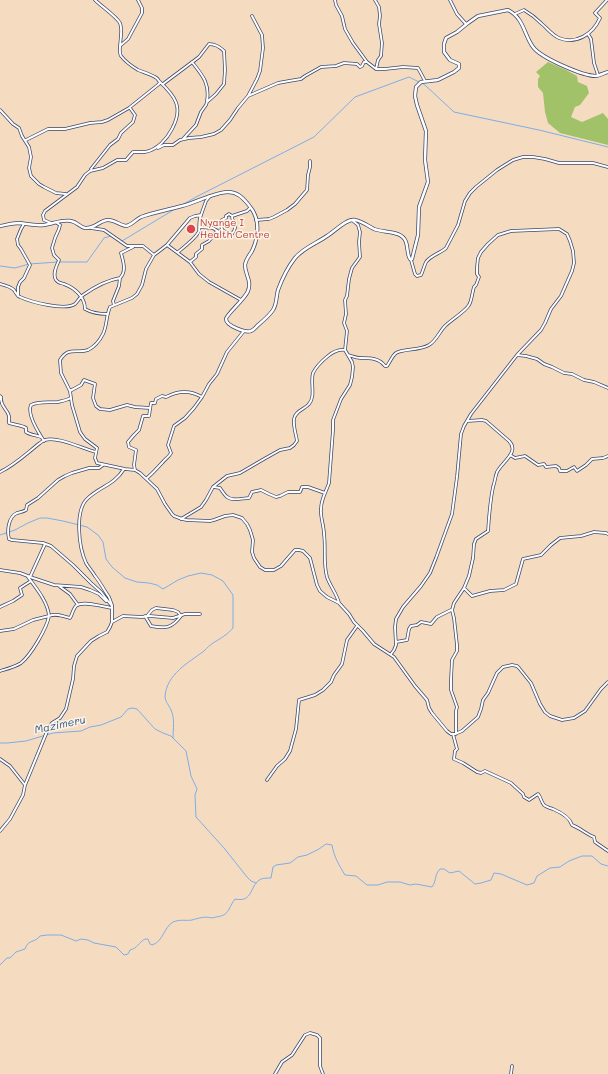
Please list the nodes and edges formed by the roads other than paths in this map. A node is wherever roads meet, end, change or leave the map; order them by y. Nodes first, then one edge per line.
1 (95, 0) edge
2 (138, 0) edge
3 (335, 0) edge
4 (375, 0) edge
5 (450, 0) edge
6 (607, 0) edge
7 (515, 14) junction
8 (252, 16) dead end
9 (466, 24) junction
10 (588, 34) junction
11 (121, 46) junction
12 (192, 62) junction
13 (367, 62) junction
14 (376, 69) junction
15 (608, 72) edge
16 (598, 75) junction
17 (424, 81) junction
18 (160, 82) junction
19 (163, 84) junction
20 (248, 96) junction
21 (206, 102) junction
22 (130, 108) junction
23 (0, 110) edge
24 (26, 140) junction
25 (180, 140) junction
26 (156, 148) junction
27 (310, 161) dead end
28 (608, 167) edge
29 (90, 170) junction
30 (66, 194) junction
31 (210, 196) junction
32 (250, 208) junction
33 (202, 215) junction
34 (232, 216) junction
35 (256, 220) junction
36 (352, 220) junction
37 (52, 223) junction
38 (57, 223) junction
39 (24, 224) junction
40 (0, 226) edge
41 (199, 227) junction
42 (90, 228) junction
43 (222, 230) junction
44 (217, 231) junction
45 (167, 245) junction
46 (134, 246) junction
47 (178, 252) junction
48 (154, 255) junction
49 (411, 260) junction
50 (190, 262) junction
51 (120, 278) junction
52 (0, 284) edge
53 (18, 296) junction
54 (81, 296) junction
55 (241, 300) junction
56 (114, 305) junction
57 (108, 314) junction
58 (244, 331) junction
59 (345, 350) junction
60 (348, 355) junction
61 (517, 355) junction
62 (608, 388) edge
63 (70, 391) junction
64 (0, 396) edge
65 (202, 397) junction
66 (71, 398) junction
67 (150, 408) junction
68 (467, 421) junction
69 (41, 437) junction
70 (44, 441) junction
71 (96, 452) junction
72 (510, 455) junction
73 (608, 456) edge
74 (103, 465) junction
75 (124, 469) junction
76 (135, 470) junction
77 (0, 472) edge
78 (147, 478) junction
79 (213, 487) junction
80 (325, 493) junction
81 (180, 519) junction
82 (608, 534) edge
83 (45, 544) junction
84 (0, 570) edge
85 (29, 577) junction
86 (31, 581) junction
87 (58, 585) junction
88 (464, 588) junction
89 (339, 603) junction
90 (78, 605) junction
91 (112, 607) junction
92 (0, 608) edge
93 (452, 610) junction
94 (200, 614) dead end
95 (49, 616) junction
96 (146, 616) junction
97 (181, 616) junction
98 (112, 622) junction
99 (357, 626) junction
100 (0, 631) edge
101 (396, 642) junction
102 (390, 654) junction
103 (0, 671) edge
104 (608, 682) edge
105 (453, 734) junction
106 (456, 734) junction
107 (0, 759) edge
108 (267, 780) dead end
109 (25, 785) junction
110 (0, 831) edge
111 (608, 851) edge
112 (512, 1066) dead end
113 (275, 1074) edge
114 (323, 1074) edge
115 (511, 1074) edge

1 - 11 street
2 - 11 street
3 - 13 street
4 - 14 street
5 - 9 street
6 - 10 street
7 - 9 main road
7 - 10 street
7 - 16 main road
8 - 20 street
9 - 17 main road
10 - 16 street
11 - 18 street
12 - 19 street
12 - 21 street
12 - 21 street
13 - 14 street
13 - 20 street
14 - 17 street
15 - 16 main road
17 - 49 main road
18 - 19 street
18 - 22 street
19 - 26 street
20 - 25 street
21 - 25 street
22 - 24 street
22 - 29 street
23 - 24 street
24 - 30 street
25 - 26 street
26 - 29 street
27 - 35 street
28 - 49 street
29 - 30 street
30 - 37 street
31 - 32 main road
31 - 33 street
31 - 42 main road
32 - 34 street
32 - 35 main road
33 - 41 street
33 - 45 street
34 - 43 street
34 - 43 street
35 - 55 main road
36 - 49 main road
36 - 58 main road
36 - 59 street
37 - 38 main road
37 - 39 main road
38 - 42 main road
38 - 54 street
39 - 40 main road
39 - 53 street
41 - 44 street
41 - 47 street
42 - 46 street
43 - 44 street
44 - 50 street
45 - 47 street
45 - 48 street
46 - 48 street
46 - 51 street
47 - 50 street
48 - 56 street
50 - 55 street
51 - 54 street
51 - 56 street
52 - 53 street
53 - 54 street
54 - 57 street
55 - 58 main road
56 - 57 street
57 - 63 street
58 - 65 street
59 - 60 street
59 - 79 street
60 - 61 street
60 - 80 street
61 - 62 street
61 - 68 street
63 - 66 street
63 - 67 street
64 - 69 street
65 - 67 street
65 - 78 street
66 - 69 street
66 - 71 street
67 - 76 street
68 - 72 street
68 - 101 street
69 - 70 street
70 - 71 street
70 - 77 street
71 - 74 street
72 - 73 street
72 - 88 street
74 - 75 street
74 - 83 street
75 - 76 street
75 - 91 street
76 - 78 street
78 - 81 street
79 - 80 street
79 - 81 street
80 - 89 street
81 - 89 street
82 - 88 street
83 - 85 street
83 - 91 street
84 - 85 street
85 - 86 street
85 - 87 street
86 - 92 street
86 - 95 street
87 - 90 street
87 - 91 street
88 - 93 street
89 - 99 street
90 - 91 street
90 - 95 street
91 - 98 street
93 - 101 street
93 - 106 street
94 - 97 street
95 - 100 street
95 - 103 street
96 - 97 street
96 - 97 street
96 - 97 street
96 - 98 street
98 - 109 street
99 - 102 street
99 - 108 street
101 - 102 street
102 - 105 street
104 - 106 street
105 - 106 street
105 - 111 street
107 - 109 street
109 - 110 street
112 - 115 street
113 - 114 street

